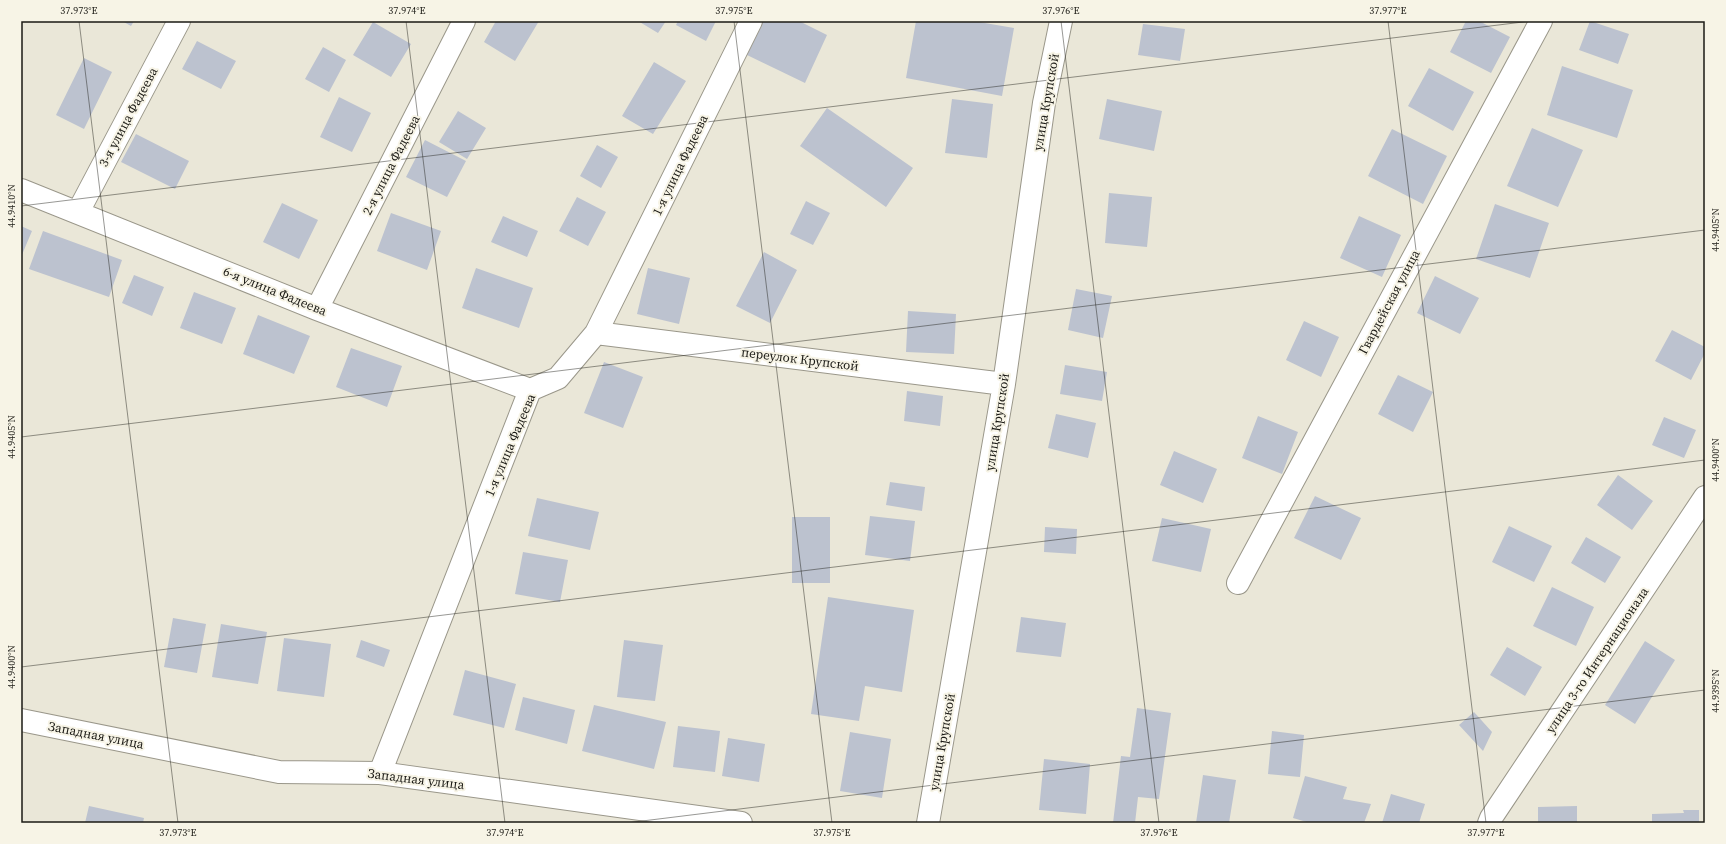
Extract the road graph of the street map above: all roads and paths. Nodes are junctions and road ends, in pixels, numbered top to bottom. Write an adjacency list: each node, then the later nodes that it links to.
1 (179, 21): 7 (street, 3-я улица Фадеева)
2 (464, 21): 8 (street, 2-я улица Фадеева)
3 (751, 21): 9 (street, 1-я улица Фадеева)
4 (1061, 21): 10 (street, улица Крупской)
5 (1541, 21): 13 (street, Гвардейская улица)
6 (21, 190): 7 (street, 6-я улица Фадеева)
7 (78, 212): 8 (street, 6-я улица Фадеева)
8 (317, 309): 11 (street, 6-я улица Фадеева)
9 (596, 334): 10 (street, переулок Крупской); 11 (street, 1-я улица Фадеева)
10 (1004, 384): 17 (street, улица Крупской)
11 (530, 390): 15 (street, 1-я улица Фадеева)
12 (1705, 497): 18 (street, улица 3-го Интернационала)
13 (1238, 584)
14 (21, 720): 15 (street, Западная улица)
15 (380, 773): 16 (street, Западная улица)
16 (741, 823)
17 (928, 823)
18 (1489, 823)

